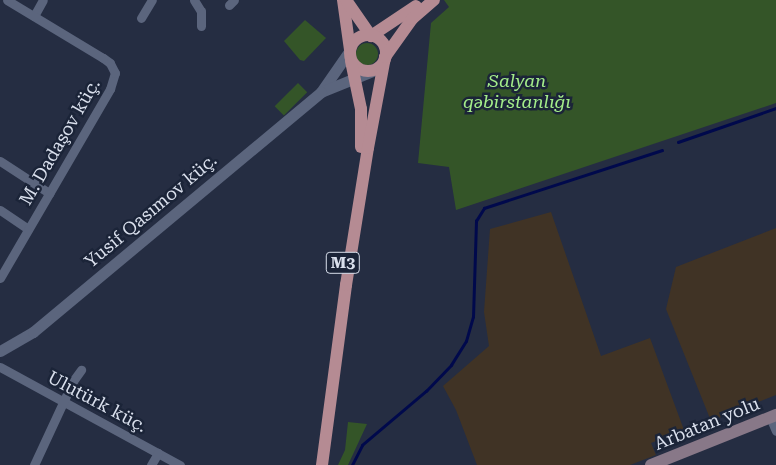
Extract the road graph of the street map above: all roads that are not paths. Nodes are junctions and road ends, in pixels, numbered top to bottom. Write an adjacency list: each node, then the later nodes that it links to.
1 (7, 0): 8 (street)
2 (43, 0): 8 (street)
3 (152, 0): 9 (street)
4 (194, 0): 10 (street)
5 (344, 0): 11 (main road); 12 (main road)
6 (423, 0): 11 (main road)
7 (434, 0): 13 (main road)
8 (34, 16): 18 (street, M. Dadaşov küç.)
9 (141, 18)
10 (201, 26)
11 (371, 36): 12 (main road); 13 (main road)
12 (351, 55): 14 (main road); 15 (main road, M3); 16 (street)
13 (385, 57): 14 (main road); 33 (main road)
14 (375, 70): 15 (street)
15 (355, 78): 16 (street); 32 (main road, M3)
16 (321, 92): 22 (street, Yusif Qasımov küç.)
17 (0, 161): 18 (street)
18 (49, 194): 20 (street, M. Dadaşov küç.)
19 (0, 210): 20 (street)
20 (28, 230): 21 (street, M. Dadaşov küç.)
21 (1, 274)
22 (0, 351)
23 (0, 367): 25 (street, Ulutürk küç.)
24 (81, 370): 25 (street)
25 (64, 402): 28 (street, Ulutürk küç.); 29 (street)
26 (773, 416): 27 (street); 34 (main road, Arbatan yolu)
27 (776, 431)
28 (158, 453): 30 (street); 31 (street, Ulutürk küç.)
29 (34, 465)
30 (151, 465)
31 (180, 465)
32 (315, 465)
33 (322, 465)
34 (651, 465)

